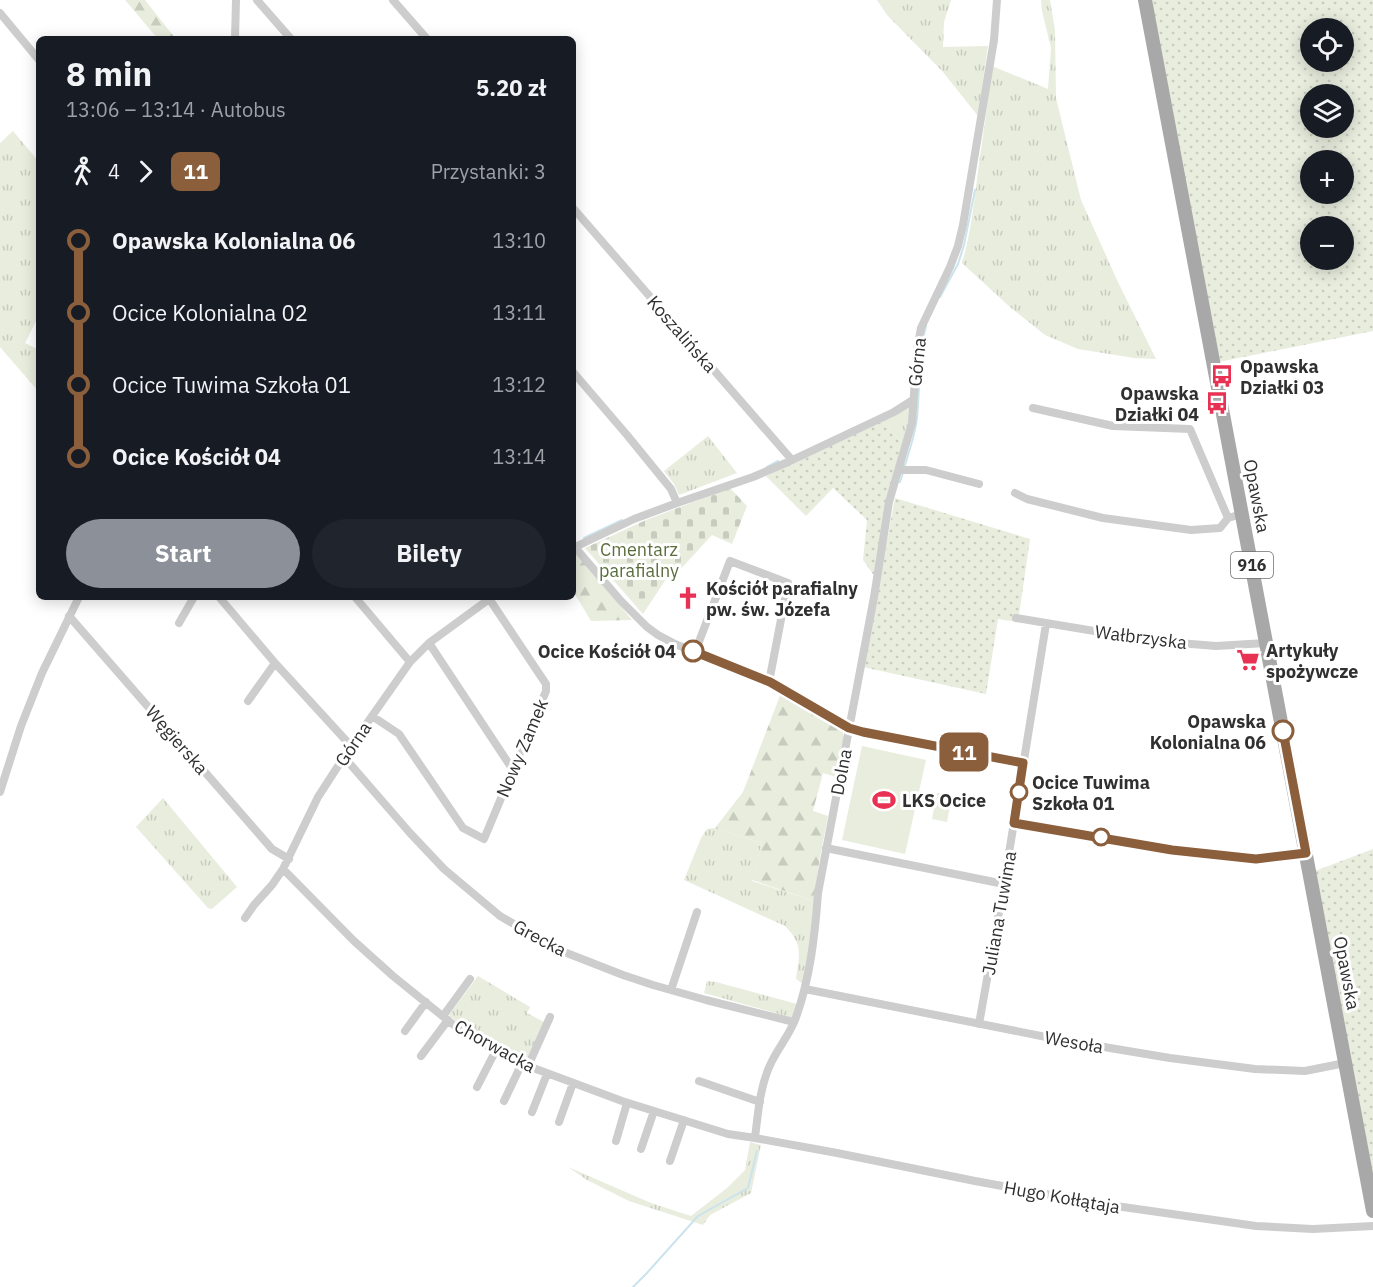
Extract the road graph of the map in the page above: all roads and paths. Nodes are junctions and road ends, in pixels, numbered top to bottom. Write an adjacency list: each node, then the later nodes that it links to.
1 (236, 0): 7 (street)
2 (257, 0): 8 (street)
3 (393, 0): 9 (street)
4 (997, 0): 13 (street, Górna)
5 (1145, 0): 20 (main road, Opawska / 916)
6 (0, 13): 10 (street)
7 (235, 36)
8 (288, 36)
9 (424, 36)
10 (36, 56)
11 (576, 211): 15 (street, Koszalińska)
12 (576, 376): 19 (street)
13 (913, 400): 15 (street, Górna); 16 (street, Dolna)
14 (1033, 408): 21 (street)
15 (792, 460): 19 (street, Górna)
16 (903, 470): 17 (street); 42 (street, Dolna)
17 (979, 484)
18 (1015, 493): 21 (street)
19 (677, 503): 22 (street, Górna)
20 (1242, 514): 21 (street); 35 (main road, Opawska / 916)
21 (1228, 518)
22 (576, 545)
23 (576, 548): 36 (street)
24 (77, 600): 30 (street)
25 (192, 600): 32 (street)
26 (222, 600): 38 (street)
27 (358, 600): 37 (street)
28 (487, 600): 34 (street, Górna)
29 (491, 600): 46 (street, Nowy Zamek)
30 (69, 616): 47 (street); 51 (street, Węgierska)
31 (1016, 618): 33 (street, Wałbrzyska)
32 (179, 623)
33 (1046, 624): 35 (street, Wałbrzyska); 45 (street, Juliana Tuwima)
34 (429, 643): 37 (street, Górna); 46 (street)
35 (1266, 643): 50 (main road, Opawska / 916)
36 (695, 652): 39 (street); 39 (street)
37 (410, 662): 41 (street, Górna)
38 (275, 663): 40 (street); 43 (street)
39 (770, 682): 42 (street)
40 (248, 701)
41 (372, 716): 43 (street, Górna); 46 (street, Nowy Zamek)
42 (849, 728): 45 (street); 49 (street, Dolna)
43 (351, 746): 44 (street, Górna)
44 (344, 757): 51 (street, Górna); 58 (street, Grecka)
45 (1023, 763): 48 (street, Juliana Tuwima)
46 (513, 770)
47 (0, 792)
48 (1014, 823): 50 (street); 53 (street, Juliana Tuwima)
49 (826, 848): 53 (street); 57 (street, Dolna)
50 (1306, 853): 67 (main road, Opawska / 916)
51 (289, 859): 52 (street, Górna)
52 (284, 869): 55 (street, Górna); 59 (street, Chorwacka)
53 (1004, 884): 63 (street, Juliana Tuwima)
54 (697, 912): 58 (street)
55 (245, 918)
56 (470, 979): 61 (street)
57 (805, 988): 62 (street, Dolna); 63 (street, Wesoła)
58 (671, 990): 62 (street, Grecka)
59 (426, 1002): 61 (street, Chorwacka); 64 (street)
60 (550, 1017): 68 (street)
61 (445, 1018): 65 (street, Chorwacka); 66 (street)
62 (794, 1022): 74 (street, Dolna)
63 (979, 1024): 67 (street, Wesoła)
64 (405, 1031)
65 (496, 1050): 68 (street, Chorwacka); 72 (street)
66 (421, 1056)
67 (1346, 1063): 84 (main road, Opawska / 916)
68 (525, 1065): 69 (street, Chorwacka); 73 (street)
69 (547, 1074): 71 (street, Chorwacka); 77 (street)
70 (699, 1081): 74 (street)
71 (573, 1083): 75 (street, Chorwacka); 79 (street)
72 (477, 1087)
73 (504, 1101)
74 (760, 1102): 80 (street, Dolna)
75 (627, 1103): 76 (street, Chorwacka); 81 (street)
76 (654, 1111): 78 (street, Chorwacka); 82 (street)
77 (532, 1112)
78 (684, 1120): 80 (street, Chorwacka); 83 (street)
79 (559, 1122)
80 (755, 1138): 85 (street, Hugo Kołłątaja)
81 (616, 1141)
82 (641, 1149)
83 (670, 1161)
84 (1373, 1210)
85 (1373, 1226)

